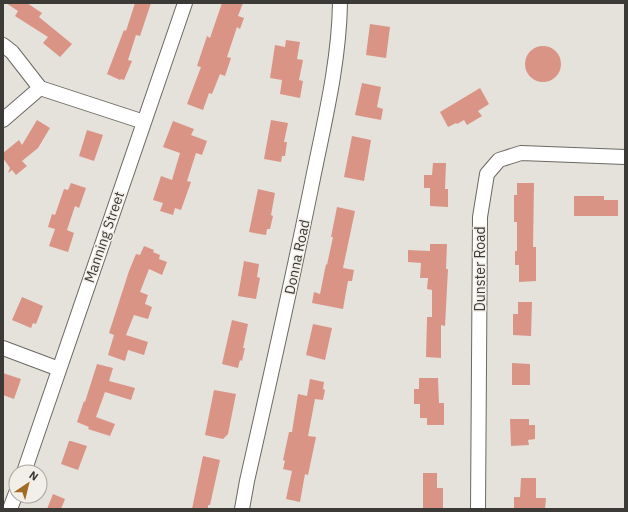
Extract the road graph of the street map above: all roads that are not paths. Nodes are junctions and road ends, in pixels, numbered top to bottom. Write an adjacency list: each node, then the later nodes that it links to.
1 (185, 3): 6 (street, Manning Street)
2 (340, 3): 11 (street, Donna Road)
3 (3, 45): 4 (street)
4 (40, 88): 5 (street); 6 (street)
5 (3, 120)
6 (144, 122): 9 (street, Manning Street)
7 (625, 157): 12 (street, Dunster Road)
8 (3, 348): 9 (street)
9 (59, 369): 10 (street, Manning Street)
10 (27, 464)
11 (242, 509)
12 (478, 509)

